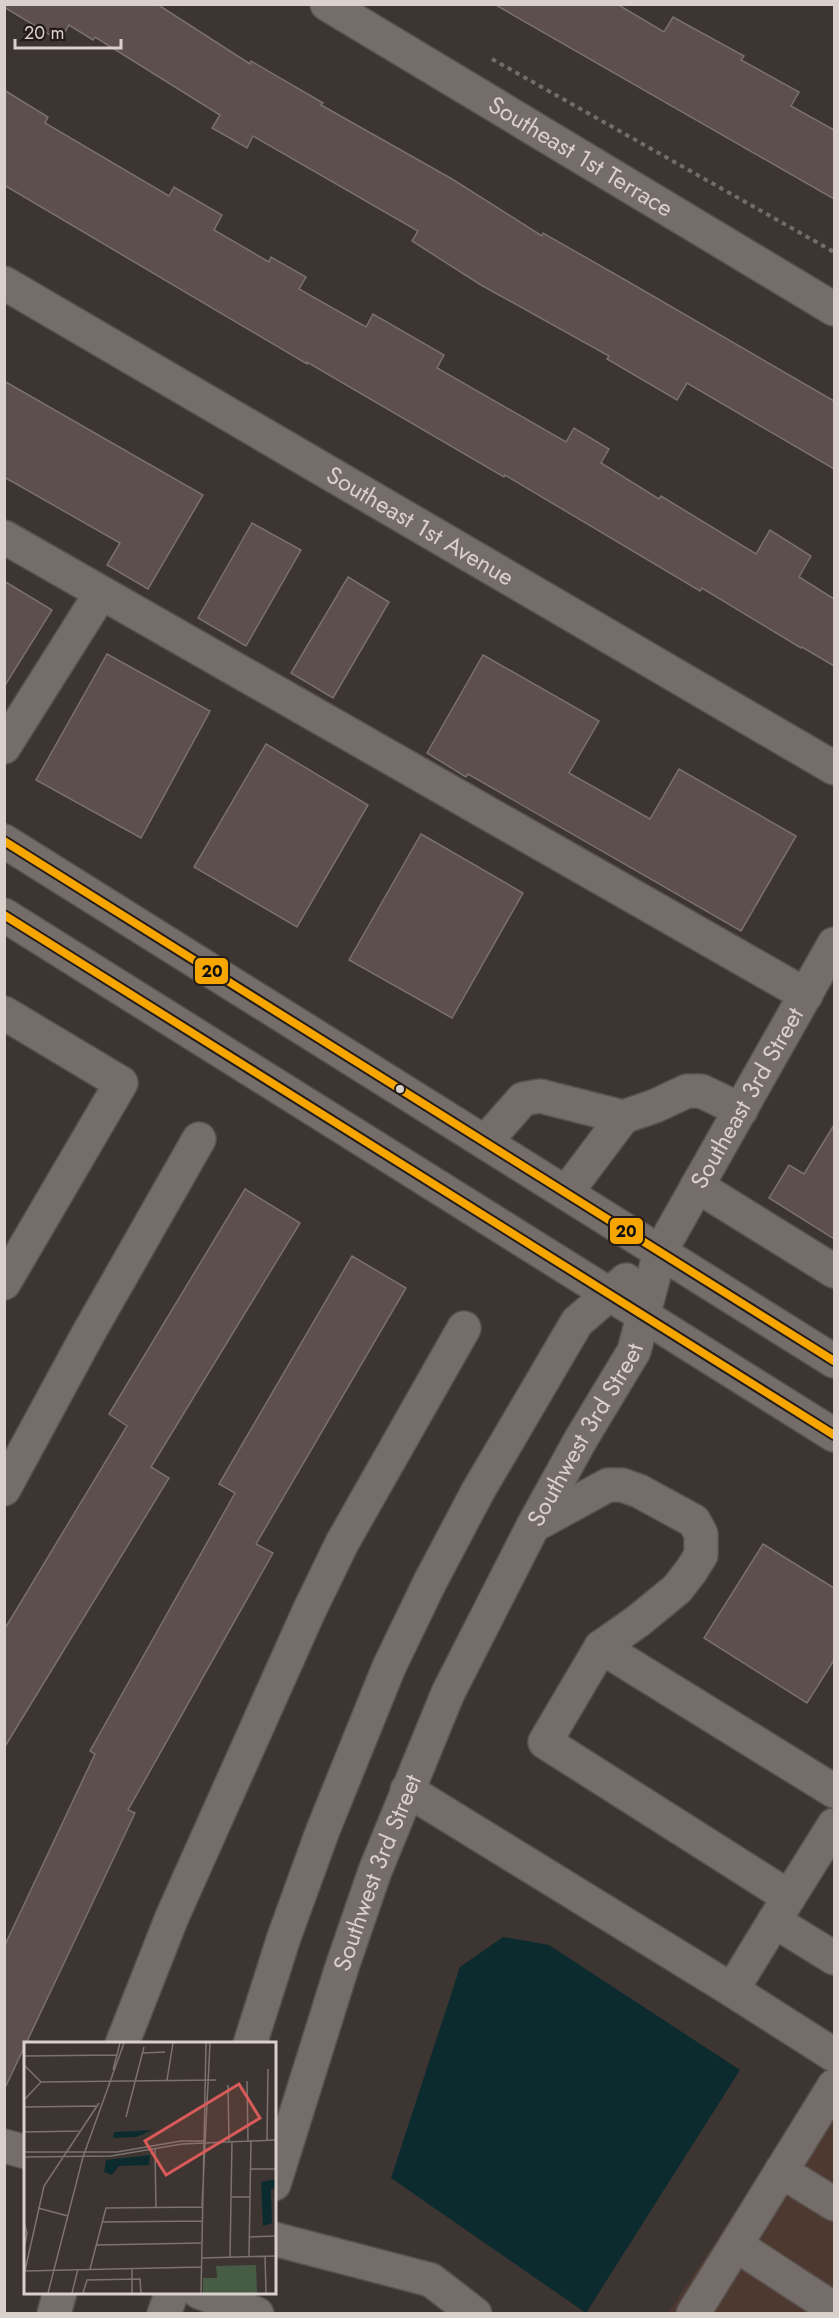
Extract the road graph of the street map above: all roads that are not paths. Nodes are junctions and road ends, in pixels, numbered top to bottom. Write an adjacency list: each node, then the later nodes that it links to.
1 (327, 4): 3 (street, Southeast 1st Terrace)
2 (4, 283): 7 (street, Southeast 1st Avenue)
3 (834, 309)
4 (4, 537): 5 (street)
5 (100, 593): 6 (street); 11 (street)
6 (4, 747)
7 (834, 768)
8 (4, 842): 16 (street)
9 (4, 915): 22 (street)
10 (834, 944): 11 (street, Southeast 3rd Street)
11 (806, 995): 13 (street, Southeast 3rd Street)
12 (4, 1012): 21 (street)
13 (741, 1110): 14 (street); 17 (street, Southeast 3rd Street)
14 (623, 1117): 16 (street); 18 (street)
15 (199, 1139): 27 (street)
16 (485, 1142): 18 (street)
17 (697, 1186): 19 (street, Southeast 3rd Street); 20 (street)
18 (566, 1193): 19 (street)
19 (660, 1252): 22 (street); 23 (street, Southwest 3rd Street); 25 (street)
20 (834, 1271)
21 (4, 1283)
22 (609, 1293): 23 (street); 37 (street)
23 (643, 1315): 26 (street); 28 (street, Southwest 3rd Street)
24 (464, 1328): 36 (street)
25 (834, 1360)
26 (834, 1435)
27 (4, 1489)
28 (533, 1526): 29 (street); 30 (street, Southwest 3rd Street)
29 (601, 1647): 31 (street); 33 (street)
30 (407, 1790): 35 (street); 43 (street, Southwest 3rd Street)
31 (834, 1791)
32 (834, 1825): 33 (street)
33 (782, 1909): 34 (street); 35 (street)
34 (834, 1958)
35 (732, 1990): 38 (street)
36 (122, 2042)
37 (250, 2042)
38 (834, 2055)
39 (834, 2086): 42 (street)
40 (4, 2146): 41 (street)
41 (24, 2151)
42 (781, 2171): 44 (street); 46 (street)
43 (276, 2178)
44 (834, 2204)
45 (276, 2240): 54 (street)
46 (736, 2245): 51 (street); 55 (street)
47 (59, 2294): 52 (street)
48 (171, 2294): 53 (street)
49 (205, 2294): 50 (street)
50 (241, 2306)
51 (834, 2309)
52 (54, 2313)
53 (164, 2313)
54 (475, 2313)
55 (693, 2313)

